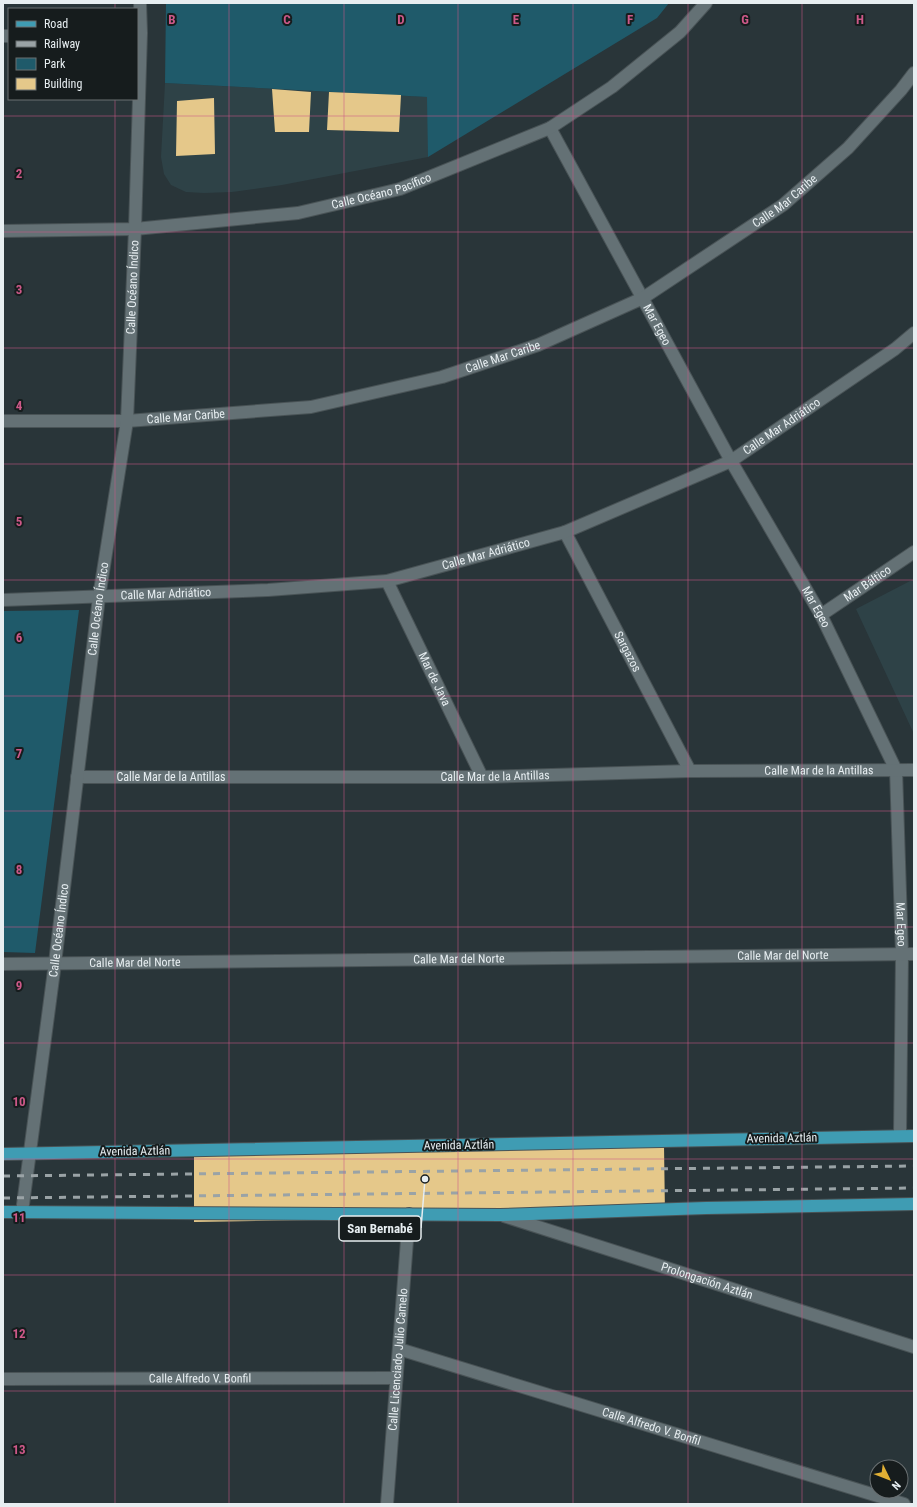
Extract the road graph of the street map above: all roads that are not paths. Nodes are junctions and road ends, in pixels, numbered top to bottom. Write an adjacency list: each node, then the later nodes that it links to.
1 (140, 3): 3 (street, Calle Océano Índico)
2 (706, 3): 7 (street, Calle Océano Pacífico)
3 (139, 33): 5 (street, Calle Océano Índico)
4 (914, 73): 10 (street, Calle Mar Caribe)
5 (138, 82)
6 (138, 100): 8 (street, Calle Océano Índico)
7 (550, 128): 8 (street, Calle Océano Pacífico); 10 (street, Mar Egeo)
8 (135, 229): 9 (street, Calle Océano Pacífico); 12 (street, Calle Océano Índico)
9 (3, 231)
10 (643, 298): 12 (street, Calle Mar Caribe); 14 (street, Mar Egeo)
11 (914, 333): 14 (street, Calle Mar Adriático)
12 (127, 421): 13 (street, Calle Mar Caribe); 18 (street, Calle Océano Índico)
13 (3, 422)
14 (731, 461): 15 (street, Calle Mar Adriático); 20 (street, Mar Egeo)
15 (565, 532): 17 (street, Calle Mar Adriático); 23 (street, Sargazos)
16 (914, 552): 20 (street, Mar Báltico)
17 (387, 582): 18 (street, Calle Mar Adriático); 24 (street, Mar de Java)
18 (99, 597): 19 (street, Calle Mar Adriático); 25 (street, Calle Océano Índico)
19 (3, 600)
20 (821, 615): 21 (street, Mar Egeo)
21 (896, 770): 22 (street, Calle Mar de la Antillas); 23 (street, Calle Mar de la Antillas); 26 (street, Mar Egeo)
22 (914, 770)
23 (690, 771): 24 (street, Calle Mar de la Antillas)
24 (482, 776): 25 (street, Calle Mar de la Antillas)
25 (77, 777): 27 (street, Calle Océano Índico)
26 (908, 954): 27 (street, Calle Mar del Norte); 29 (street, Mar Egeo)
27 (55, 963): 28 (street, Calle Mar del Norte); 31 (street, Calle Océano Índico)
28 (3, 964)
29 (900, 1136): 30 (main road, Avenida Aztlán); 31 (main road, Avenida Aztlán)
30 (914, 1136)
31 (30, 1153): 32 (main road, Avenida Aztlán); 35 (street, Calle Océano Índico)
32 (3, 1154)
33 (914, 1204): 37 (main road)
34 (3, 1212): 35 (main road)
35 (22, 1212): 36 (main road)
36 (409, 1214): 37 (main road); 39 (street, Calle Licenciado Julio Camelo)
37 (500, 1215): 38 (street, Prolongación Aztlán)
38 (914, 1347)
39 (400, 1348): 40 (street, Calle Licenciado Julio Camelo); 43 (street, Calle Alfredo V. Bonfil)
40 (396, 1378): 41 (street, Calle Alfredo V. Bonfil); 42 (street, Calle Licenciado Julio Camelo)
41 (3, 1380)
42 (388, 1504)
43 (904, 1504)

